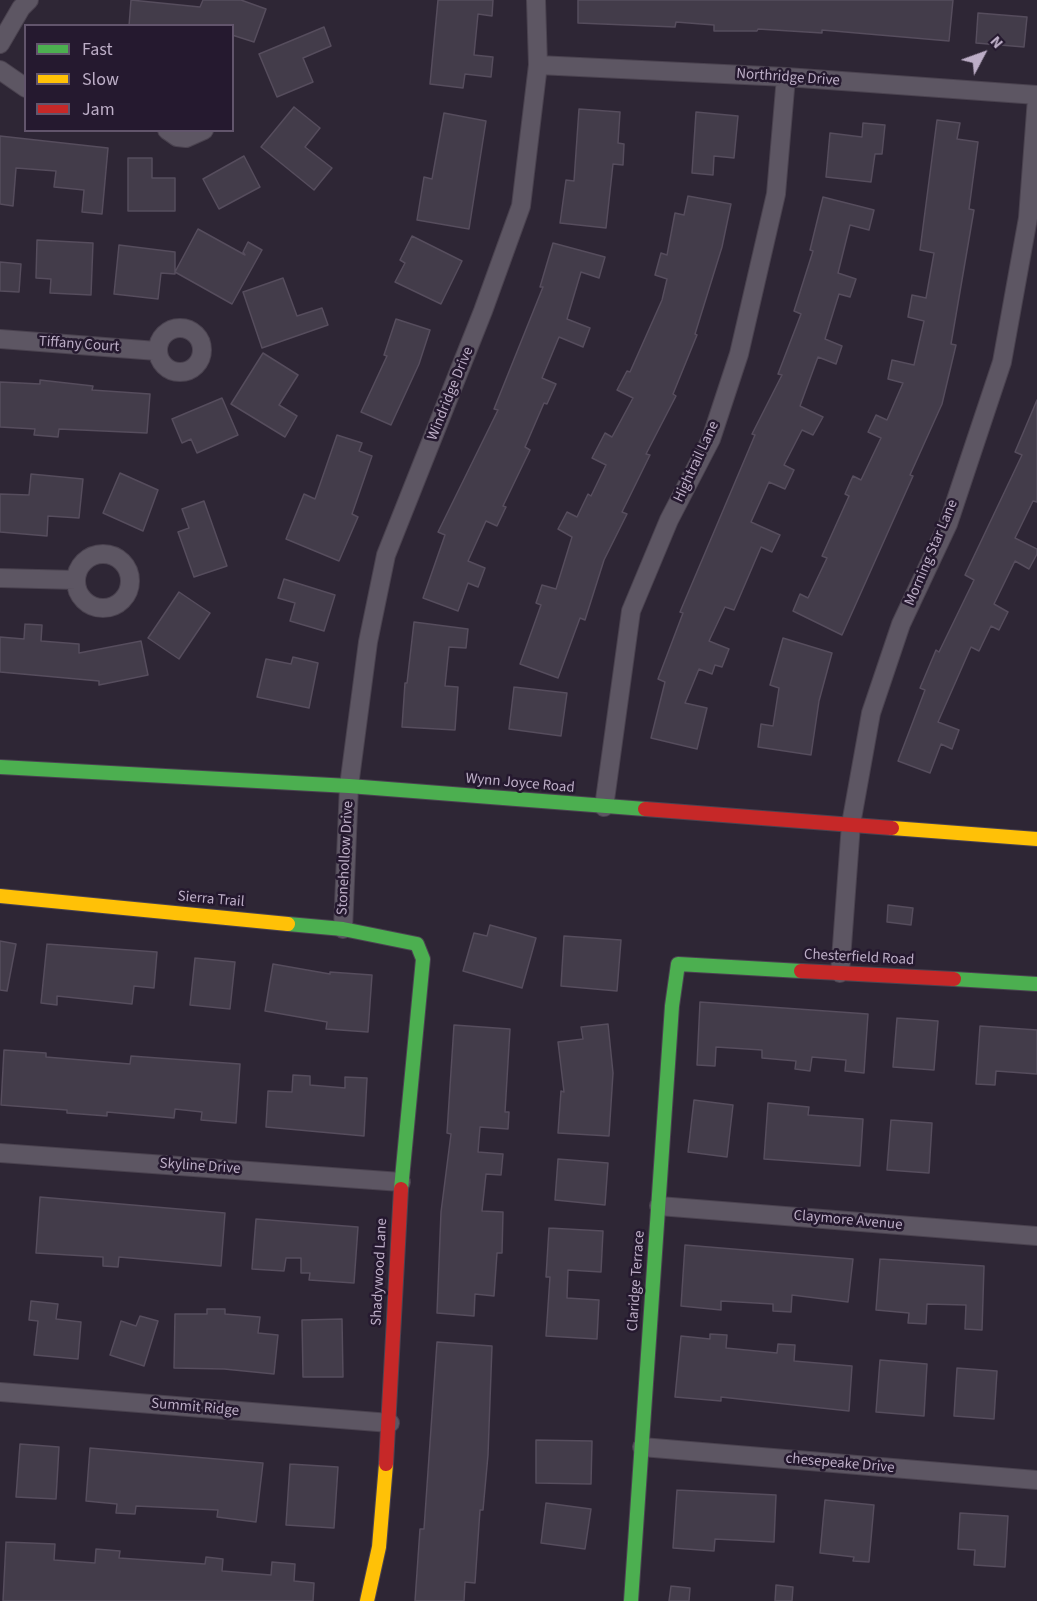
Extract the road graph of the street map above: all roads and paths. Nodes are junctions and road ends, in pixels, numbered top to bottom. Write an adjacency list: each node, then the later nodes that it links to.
1 (29, 0): 3 (street)
2 (536, 0): 4 (street, Windridge Drive)
3 (0, 44)
4 (538, 65): 6 (street, Northridge Drive); 16 (street, Windridge Drive)
5 (0, 70): 7 (street)
6 (786, 77): 8 (street, Northridge Drive); 17 (street, Hightrail Lane)
7 (24, 87)
8 (1037, 96): 18 (street, Morning Star Lane)
9 (170, 132): 10 (street)
10 (200, 132)
11 (0, 339): 12 (street, Tiffany Court)
12 (157, 351)
13 (0, 578): 14 (street)
14 (76, 580)
15 (0, 767): 16 (street, Wynn Joyce Road)
16 (349, 786): 17 (street, Wynn Joyce Road); 21 (street, Stonehollow Drive)
17 (604, 807): 18 (street, Wynn Joyce Road)
18 (851, 824): 19 (street, Wynn Joyce Road); 24 (street, Morning Star Lane)
19 (1037, 839)
20 (0, 896): 21 (street, Sierra Trail)
21 (342, 929): 22 (street, Sierra Trail)
22 (417, 944): 27 (street, Shadywood Lane)
23 (678, 964): 24 (street, Chesterfield Road); 28 (street, Claridge Terrace)
24 (840, 973): 25 (street, Chesterfield Road)
25 (1037, 984)
26 (0, 1153): 27 (street, Skyline Drive)
27 (401, 1182): 31 (street, Shadywood Lane)
28 (658, 1206): 29 (street, Claymore Avenue); 32 (street, Claridge Terrace)
29 (1037, 1236)
30 (0, 1392): 31 (street, Summit Ridge)
31 (390, 1423): 34 (street, Shadywood Lane)
32 (642, 1447): 33 (street, chesepeake Drive); 35 (street, Claridge Terrace)
33 (1037, 1480)
34 (367, 1601)
35 (631, 1601)

